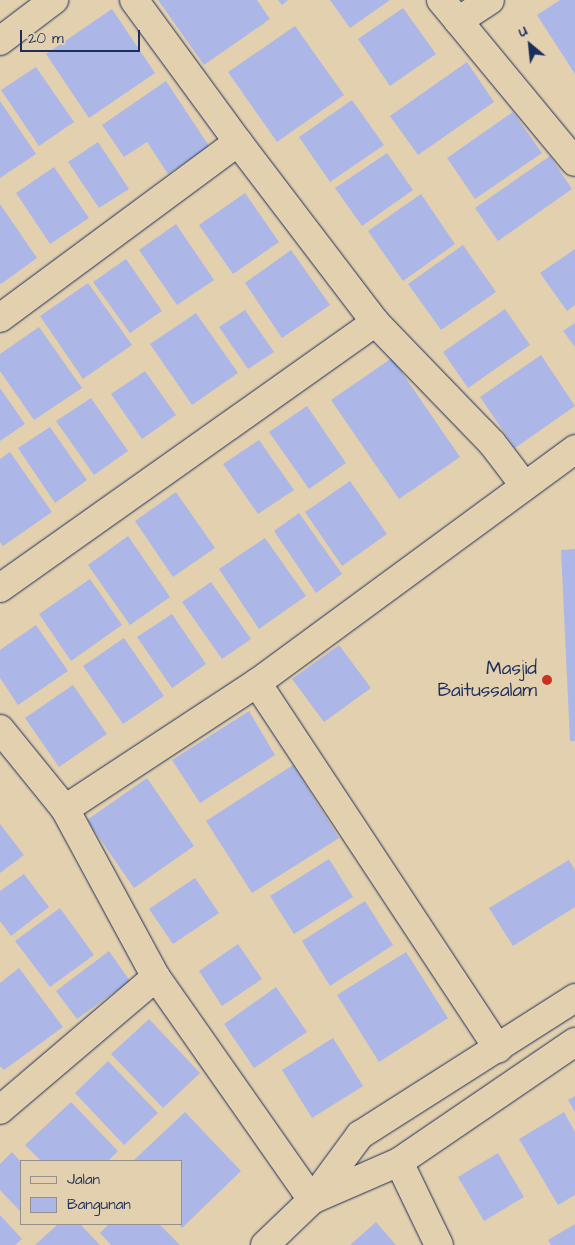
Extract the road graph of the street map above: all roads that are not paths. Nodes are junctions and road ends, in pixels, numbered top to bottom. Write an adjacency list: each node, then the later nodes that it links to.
1 (54, 0): 6 (street)
2 (134, 0): 7 (street)
3 (441, 0): 5 (street)
4 (490, 0): 5 (street)
5 (458, 21): 8 (street)
6 (0, 41)
7 (238, 142): 9 (street); 10 (street)
8 (575, 162)
9 (0, 318)
10 (375, 322): 12 (street); 13 (street)
11 (575, 449): 12 (street)
12 (524, 485): 14 (street)
13 (0, 588)
14 (257, 683): 16 (street); 20 (street)
15 (0, 729): 16 (street)
16 (65, 809): 17 (street)
17 (156, 977): 21 (street); 23 (street)
18 (575, 998): 20 (street)
19 (575, 1042): 22 (street)
20 (498, 1049): 23 (street)
21 (0, 1110)
22 (399, 1162): 23 (street); 25 (street)
23 (312, 1200): 24 (street)
24 (265, 1245)
25 (439, 1245)

